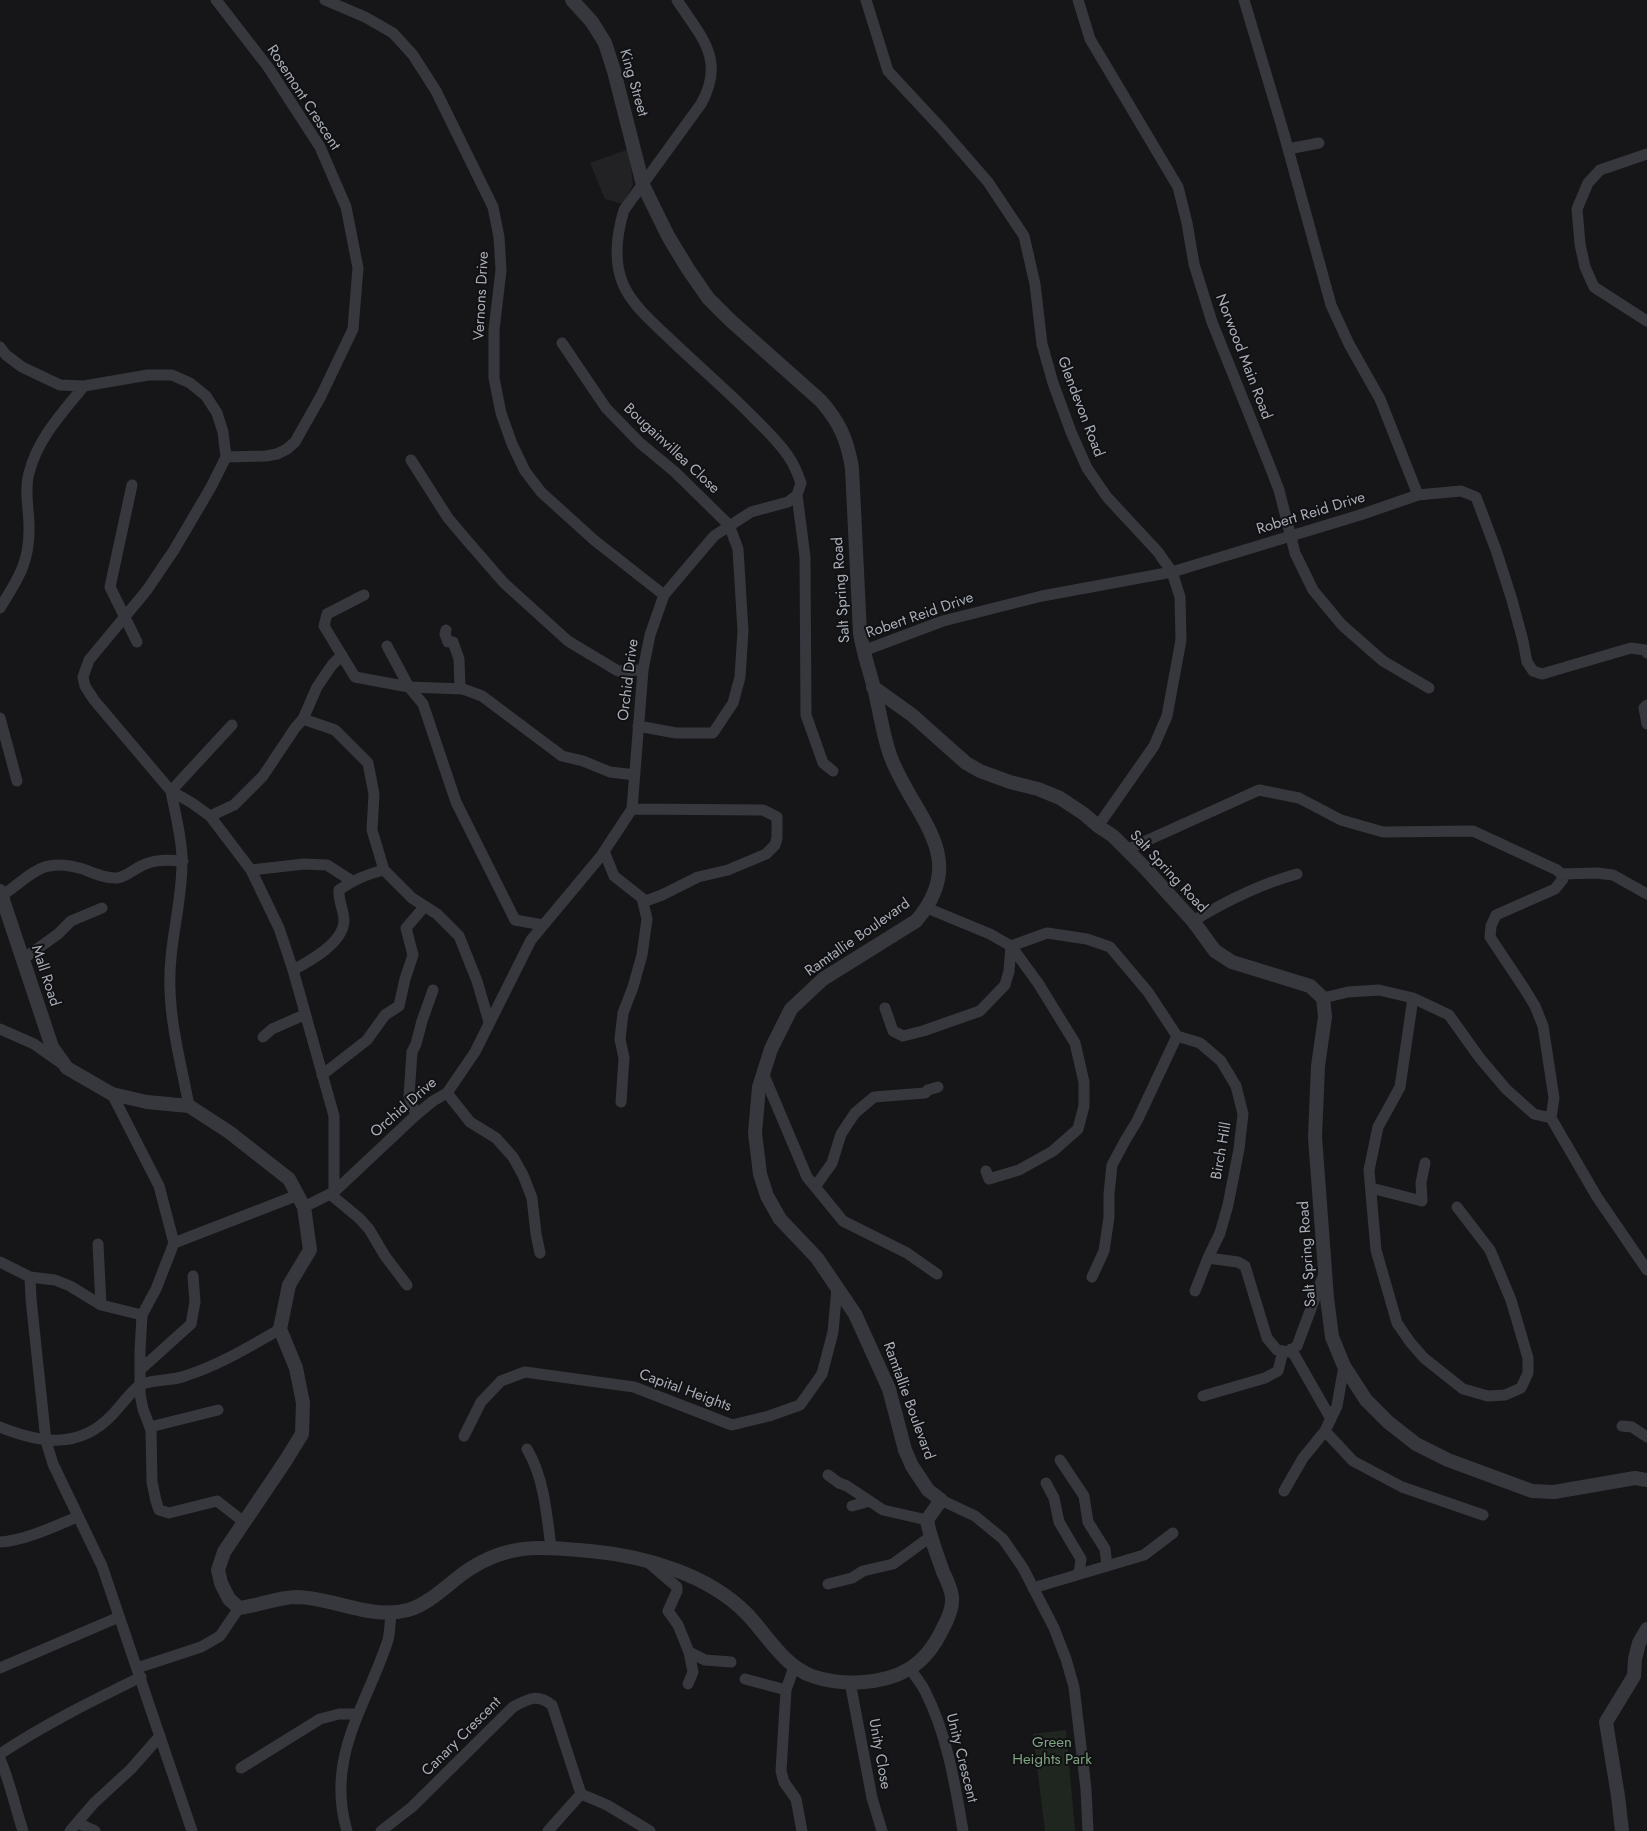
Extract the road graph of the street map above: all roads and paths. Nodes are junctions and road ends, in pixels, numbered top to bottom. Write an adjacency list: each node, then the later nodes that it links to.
1 (216, 0): 16 (street, Rosemont Crescent)
2 (325, 0): 25 (street, Vernons Drive)
3 (572, 0): 11 (street, King Street)
4 (677, 0): 11 (street)
5 (866, 0): 23 (street, Glendevon Road)
6 (1078, 0): 22 (street, Norwood Main Road)
7 (1244, 0): 9 (street)
8 (1319, 143): 9 (street)
9 (1288, 149): 20 (street)
10 (1647, 154): 12 (street)
11 (644, 185): 19 (street); 31 (street, Salt Spring Road)
12 (1647, 321)
13 (562, 343): 21 (street, Bougainvillea Close)
14 (0, 347): 15 (street)
15 (84, 386): 16 (street); 26 (street)
16 (226, 457): 27 (street)
17 (411, 460): 34 (street)
18 (132, 485): 27 (street)
19 (797, 495): 21 (street, Orchid Drive); 45 (street)
20 (1418, 496): 22 (street, Robert Reid Drive); 32 (street, Robert Reid Drive)
21 (729, 524): 25 (street, Orchid Drive); 44 (street)
22 (1292, 536): 23 (street, Robert Reid Drive); 38 (street, Norwood Main Road)
23 (1172, 572): 31 (street, Robert Reid Drive); 51 (street, Glendevon Road)
24 (364, 595): 33 (street)
25 (664, 595): 34 (street, Orchid Drive)
26 (0, 608)
27 (125, 619): 29 (street); 48 (street)
28 (446, 630): 37 (street)
29 (137, 642)
30 (387, 646): 35 (street)
31 (863, 652): 36 (street, Salt Spring Road)
32 (1647, 653)
33 (342, 656): 35 (street); 41 (street)
34 (643, 670): 44 (street, Orchid Drive)
35 (409, 686): 37 (street); 67 (street)
36 (873, 687): 51 (street, Salt Spring Road); 65 (street, Ramtallie Boulevard)
37 (460, 688): 46 (street)
38 (1429, 688)
39 (1647, 705): 42 (street)
40 (0, 718): 47 (street)
41 (303, 719): 50 (street); 56 (street)
42 (1647, 724)
43 (232, 725): 48 (street)
44 (638, 726): 46 (street, Orchid Drive)
45 (833, 771)
46 (635, 775): 49 (street, Orchid Drive)
47 (17, 782)
48 (171, 791): 50 (street); 54 (street)
49 (632, 809): 53 (street, Orchid Drive); 62 (street)
50 (210, 816): 55 (street)
51 (1098, 826): 52 (street, Salt Spring Road)
52 (1126, 850): 58 (street); 66 (street, Salt Spring Road)
53 (604, 851): 62 (street); 67 (street, Orchid Drive)
54 (183, 861): 60 (street); 87 (street)
55 (251, 870): 59 (street); 70 (street)
56 (384, 870): 59 (street); 63 (street)
57 (1297, 874): 66 (street)
58 (1561, 874): 61 (street); 89 (street)
59 (352, 881): 70 (street)
60 (1, 894): 69 (street, Mall Road)
61 (1647, 894)
62 (643, 902): 86 (street)
63 (425, 906): 76 (street); 82 (street)
64 (102, 908): 69 (street)
65 (927, 908): 68 (street); 81 (street, Ramtallie Boulevard)
66 (1193, 921): 72 (street, Salt Spring Road)
67 (543, 925): 76 (street, Orchid Drive)
68 (1011, 946): 74 (street); 78 (street); 91 (street)
69 (23, 959): 80 (street, Mall Road)
70 (293, 970): 75 (street)
71 (433, 990): 88 (street)
72 (1323, 998): 73 (street); 104 (street, Salt Spring Road)
73 (1413, 998): 89 (street); 93 (street)
74 (885, 1008)
75 (304, 1015): 79 (street); 82 (street)
76 (489, 1022): 84 (street, Orchid Drive)
77 (0, 1029): 80 (street)
78 (1177, 1036): 100 (street, Birch Hill); 107 (street)
79 (263, 1037)
80 (67, 1068): 85 (street)
81 (763, 1073): 92 (street); 109 (street, Ramtallie Boulevard)
82 (322, 1075): 94 (street)
83 (938, 1087): 92 (street)
84 (447, 1093): 88 (street, Orchid Drive); 99 (street)
85 (112, 1094): 87 (street); 97 (street)
86 (621, 1102)
87 (189, 1106): 95 (street)
88 (416, 1115): 94 (street, Orchid Drive)
89 (1551, 1118): 102 (street)
90 (1425, 1163): 93 (street)
91 (986, 1171)
92 (815, 1187): 103 (street)
93 (1371, 1188): 96 (street)
94 (332, 1193): 95 (street, Orchid Drive); 108 (street)
95 (302, 1201): 97 (street, Orchid Drive); 113 (street)
96 (1457, 1207)
97 (174, 1243): 112 (street)
98 (98, 1244): 111 (street)
99 (540, 1253)
100 (1208, 1258): 110 (street, Birch Hill); 114 (street)
101 (0, 1262): 106 (street)
102 (1647, 1270)
103 (937, 1274)
104 (1324, 1274): 114 (street); 115 (street, Salt Spring Road)
105 (193, 1276): 116 (street)
106 (30, 1277): 111 (street); 127 (street)
107 (1092, 1277)
108 (407, 1285)
109 (836, 1288): 125 (street, Capital Heights); 134 (street, Ramtallie Boulevard)
110 (1195, 1291)
111 (101, 1305): 112 (street)
112 (142, 1315): 116 (street)
113 (280, 1329): 117 (street); 140 (street)
114 (1287, 1350): 118 (street); 120 (street)
115 (1344, 1366): 120 (street); 131 (street, Salt Spring Road)
116 (140, 1370): 117 (street)
117 (140, 1385): 123 (street); 127 (street)
118 (1203, 1396)
119 (218, 1410): 123 (street)
120 (1331, 1419): 124 (street)
121 (0, 1426): 127 (street)
122 (1622, 1426): 126 (street)
123 (150, 1427): 140 (street)
124 (1325, 1431): 133 (street); 137 (street)
125 (464, 1436)
126 (1647, 1437)
127 (46, 1441): 138 (street)
128 (527, 1449): 144 (street)
129 (1060, 1460): 146 (street)
130 (828, 1475): 135 (street)
131 (1647, 1480)
132 (1046, 1483): 147 (street)
133 (1284, 1491)
134 (940, 1500): 139 (street); 149 (street, Ramtallie Boulevard)
135 (870, 1501): 136 (street); 139 (street)
136 (852, 1506)
137 (1483, 1515)
138 (77, 1517): 143 (street); 152 (street)
139 (927, 1520): 142 (street)
140 (244, 1522): 150 (street)
141 (1172, 1533): 146 (street)
142 (930, 1537): 148 (street); 158 (street)
143 (0, 1542)
144 (551, 1548): 145 (street); 151 (street)
145 (646, 1562): 154 (street); 156 (street)
146 (1108, 1566): 147 (street)
147 (1079, 1574): 149 (street)
148 (828, 1584)
149 (1034, 1588): 181 (street, Ramtallie Boulevard)
150 (239, 1608): 151 (street); 159 (street)
151 (391, 1613): 164 (street)
152 (119, 1617): 157 (street); 159 (street)
153 (1647, 1629): 182 (street)
154 (690, 1652): 155 (street); 162 (street)
155 (731, 1662)
156 (794, 1667): 161 (street); 163 (street)
157 (0, 1668)
158 (910, 1669): 161 (street); 180 (street, Unity Crescent)
159 (139, 1673): 165 (street); 166 (street)
160 (745, 1679): 163 (street)
161 (850, 1682): 179 (street, Unity Close)
162 (688, 1684)
163 (786, 1690): 178 (street)
164 (357, 1714): 168 (street); 174 (street)
165 (160, 1736): 170 (street); 173 (street)
166 (0, 1754)
167 (0, 1759): 171 (street)
168 (242, 1768)
169 (581, 1794): 175 (street, Canary Crescent); 176 (street); 177 (street)
170 (74, 1827): 172 (street)
171 (23, 1831)
172 (95, 1831)
173 (192, 1831)
174 (347, 1831)
175 (381, 1831)
176 (548, 1831)
177 (650, 1831)
178 (802, 1831)
179 (882, 1831)
180 (963, 1831)
181 (1088, 1831)
182 (1622, 1831)

